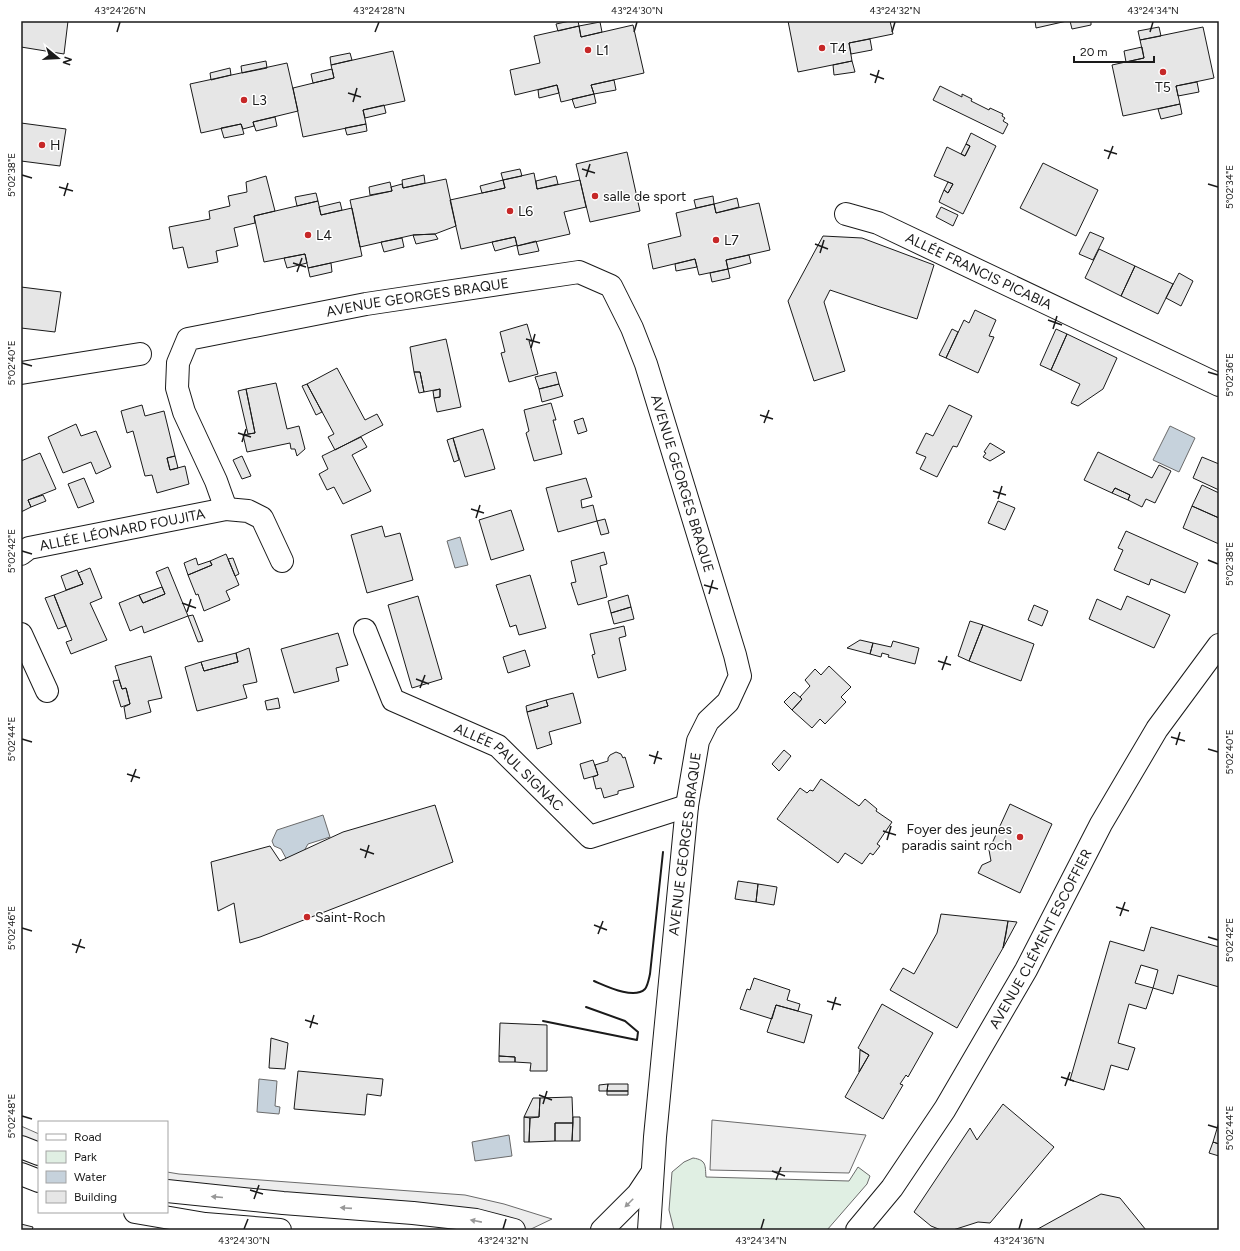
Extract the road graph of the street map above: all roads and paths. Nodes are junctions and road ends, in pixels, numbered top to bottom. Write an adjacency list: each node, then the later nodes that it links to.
1 (846, 214): 5 (street, ALLÉE FRANCIS PICABIA)
2 (188, 339): 6 (street, ALLÉE LÉONARD FOUJITA); 13 (street, AVENUE GEORGES BRAQUE)
3 (140, 354): 4 (street)
4 (21, 373)
5 (1219, 385)
6 (226, 509): 7 (street, ALLÉE LÉONARD FOUJITA); 8 (street, ALLÉE LÉONARD FOUJITA)
7 (21, 554)
8 (282, 561)
9 (365, 630): 13 (street, ALLÉE PAUL SIGNAC)
10 (21, 634): 12 (street)
11 (1219, 645): 19 (street, AVENUE CLÉMENT ESCOFFIER)
12 (47, 691)
13 (687, 806): 16 (street, AVENUE GEORGES BRAQUE)
14 (21, 1147): 15 (street)
15 (38, 1154)
16 (653, 1172): 24 (street, one-way to 24); 25 (street, AVENUE GEORGES BRAQUE)
17 (21, 1174): 18 (street)
18 (38, 1181)
19 (892, 1188): 26 (street); 27 (street, AVENUE CLÉMENT ESCOFFIER)
20 (168, 1192): 23 (street, one-way to 20)
21 (141, 1213): 22 (street)
22 (280, 1230)
23 (514, 1230)
24 (602, 1230)
25 (649, 1230)
26 (851, 1230)
27 (857, 1230)

